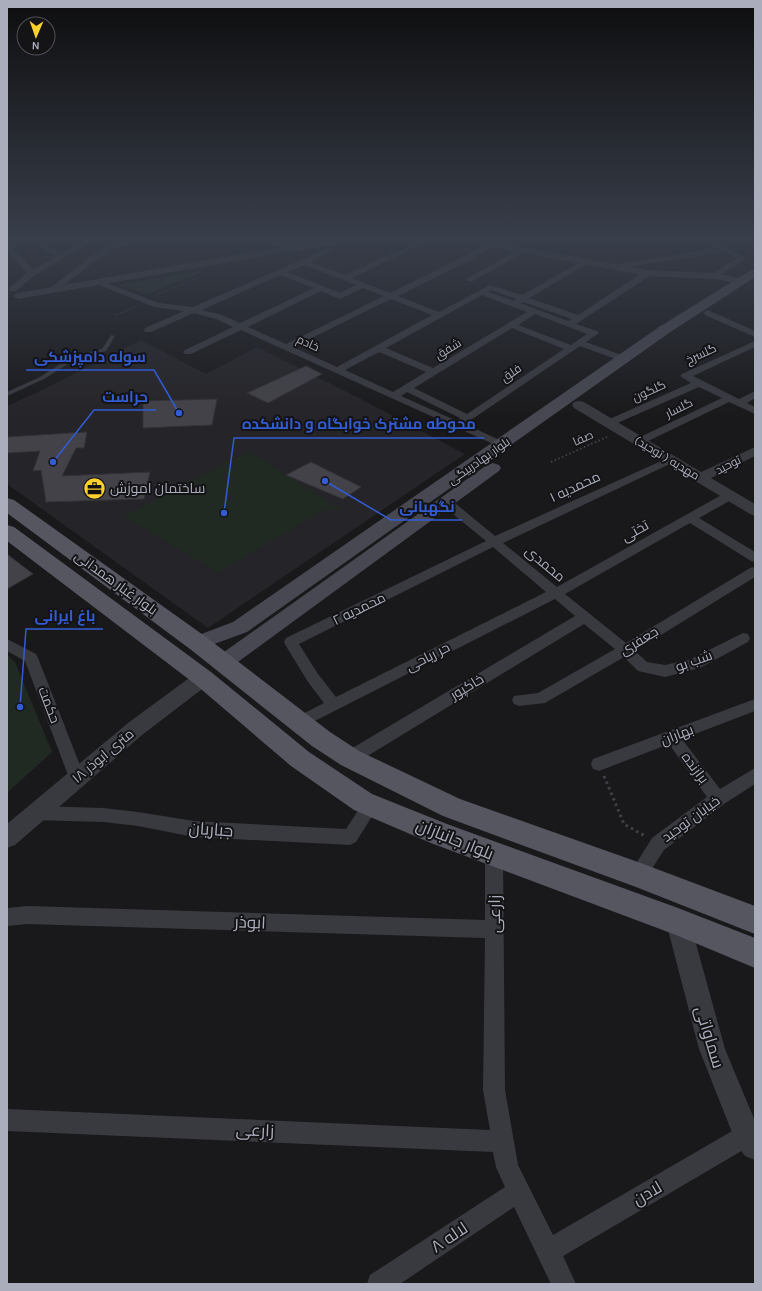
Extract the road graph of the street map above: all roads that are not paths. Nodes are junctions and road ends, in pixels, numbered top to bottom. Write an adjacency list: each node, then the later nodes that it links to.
1 (138, 298): 13 (street, خادم)
2 (221, 298): 13 (street)
3 (300, 298): 20 (street)
4 (385, 298): 25 (street)
5 (396, 298): 16 (street)
6 (470, 298): 16 (street)
7 (500, 298): 12 (street)
8 (523, 298): 12 (street); 17 (street)
9 (609, 298): 17 (street)
10 (721, 298): 28 (main road, بلوار بهادربیگی)
11 (727, 298): 15 (main road, بلوار بهادربیگی)
12 (514, 303): 14 (street)
13 (193, 310): 20 (street, خادم); 21 (street)
14 (534, 311): 18 (street); 19 (street, شفق)
15 (708, 313): 23 (street); 37 (main road, بلوار بهادربیگی)
16 (439, 315): 26 (street)
17 (578, 318): 18 (street)
18 (570, 324): 24 (street, فلق)
19 (511, 325): 24 (street); 30 (street, شفق)
20 (240, 327): 25 (street, خادم); 27 (street)
21 (148, 330)
22 (113, 336): 33 (lane)
23 (755, 342): 31 (street, گلسرخ)
24 (575, 345): 28 (street); 39 (street, فلق)
25 (286, 347): 29 (street, خادم)
26 (378, 348): 29 (street); 30 (street)
27 (188, 352)
28 (624, 359): 37 (main road, بلوار بهادربیگی)
29 (337, 371): 35 (street, خادم)
30 (433, 372): 32 (street, شفق)
31 (699, 383): 36 (street, گلسرخ); 40 (street, گلگون)
32 (407, 388): 35 (street, شفق); 39 (street)
33 (7, 394)
34 (755, 394): 36 (street, گلسار)
35 (394, 396): 41 (street, خادم)
36 (735, 401): 38 (street, گلسرخ); 42 (street, گلسار)
37 (573, 402): 40 (street, مهدیه ( توحید)); 43 (main road, بلوار بهادربیگی); 48 (main road, بلوار بهادربیگی)
38 (755, 410)
39 (467, 418): 41 (street, فلق)
40 (609, 423): 42 (street, مهدیه ( توحید))
41 (457, 425): 43 (street, خادم)
42 (640, 442): 45 (street, مهدیه ( توحید))
43 (502, 445): 59 (main road, بلوار بهادربیگی)
44 (755, 451): 46 (street, توحید)
45 (670, 460): 46 (street, مهدیه ( توحید)); 53 (street, محمدیه ۱)
46 (701, 478): 47 (street, مهدیه ( توحید))
47 (729, 496): 50 (street, مهدیه ( توحید)); 51 (street, تختی)
48 (446, 502): 53 (street, محمدی); 62 (main road, بلوار بهادربیگی)
49 (7, 504): 59 (main road, بلوار غبار همدانی)
50 (755, 511)
51 (690, 518): 54 (street); 56 (street, تختی)
52 (7, 531): 63 (main road, بلوار غبار همدانی)
53 (494, 542): 56 (street, محمدی); 65 (street, محمدیه ۲)
54 (755, 558)
55 (755, 571): 61 (street, جعفری)
56 (556, 593): 57 (street, محمدی); 65 (street, حر ریاحی)
57 (585, 617): 61 (street, محمدی); 69 (street, خاکپور)
58 (743, 638): 61 (street, شب بو)
59 (198, 643): 62 (main road, بلوار غبار همدانی)
60 (7, 644): 72 (street, حکمت)
61 (625, 650): 64 (street, جعفری)
62 (224, 662): 67 (main road, بلوار جانبازان)
63 (196, 673): 72 (street, ۱۸ متری ابوذر); 74 (main road, بلوار جانبازان)
64 (519, 700)
65 (334, 705): 67 (street, حر ریاحی)
66 (755, 706): 68 (street, بهاران)
67 (300, 722): 69 (main road, بلوار جانبازان)
68 (672, 737): 70 (street, بهاران); 73 (street, برازنده)
69 (350, 758): 78 (main road, بلوار جانبازان)
70 (599, 764)
71 (755, 775): 73 (street, خیابان توحید)
72 (77, 778): 75 (street, ۱۸ متری ابوذر)
73 (718, 799): 78 (street, خیابان توحید)
74 (371, 805): 75 (street, جباریان); 77 (main road, بلوار جانبازان)
75 (35, 813): 76 (street, ۱۸ متری ابوذر)
76 (7, 838)
77 (494, 855): 81 (main road, بلوار جانبازان); 82 (street, زارعی)
78 (638, 875): 80 (main road, بلوار جانبازان)
79 (7, 917): 82 (street, ابوذر)
80 (755, 920)
81 (678, 922): 83 (main road, بلوار جانبازان); 85 (street, سماواتی)
82 (494, 930): 86 (street, زارعی)
83 (755, 953)
84 (7, 1120): 86 (street, زارعی)
85 (751, 1140): 88 (street, لادن)
86 (503, 1141): 87 (street, زارعی)
87 (518, 1191): 88 (street, زارعی); 89 (street, لاله ۸)
88 (548, 1251): 90 (street, زارعی)
89 (379, 1284)
90 (564, 1284)

